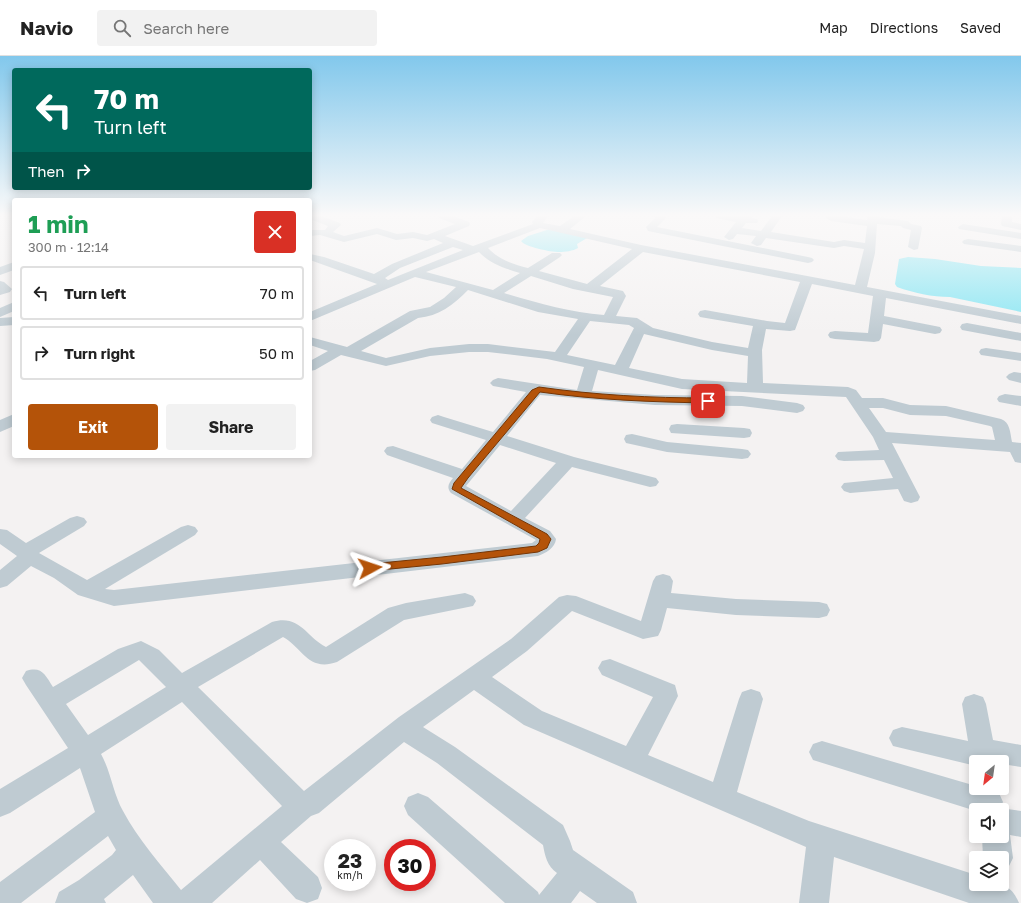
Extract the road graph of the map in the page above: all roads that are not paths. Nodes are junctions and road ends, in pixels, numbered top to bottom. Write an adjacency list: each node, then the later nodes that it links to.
1 (556, 255): 16 (street)
2 (422, 256): 18 (street)
3 (460, 256): 17 (street)
4 (488, 256): 16 (street)
5 (631, 256): 23 (street)
6 (683, 256): 12 (street)
7 (712, 256): 12 (street)
8 (783, 256): 13 (street)
9 (811, 256): 13 (street)
10 (867, 256): 24 (street)
11 (312, 257): 18 (street)
12 (708, 260): 19 (street)
13 (808, 260): 19 (street)
14 (12, 267): 15 (street)
15 (0, 271)
16 (531, 272): 23 (street); 26 (street)
17 (414, 273): 20 (street); 22 (street)
18 (375, 279): 20 (street)
19 (803, 279): 24 (street); 40 (street)
20 (389, 284): 33 (street)
21 (0, 285): 25 (street)
22 (465, 286): 26 (street); 47 (street)
23 (590, 288): 35 (street)
24 (860, 290): 27 (street)
25 (0, 291)
26 (495, 294): 34 (street)
27 (880, 294): 36 (street); 37 (street)
28 (0, 299): 29 (street)
29 (12, 304)
30 (12, 306): 31 (street)
31 (0, 313)
32 (705, 314): 40 (street)
33 (312, 316)
34 (586, 317): 35 (street); 50 (street)
35 (608, 319): 41 (street)
36 (877, 319): 43 (street); 44 (street)
37 (1021, 320)
38 (12, 321): 39 (street)
39 (0, 322)
40 (762, 324): 49 (street)
41 (640, 327): 49 (street); 54 (street)
42 (967, 327): 45 (street)
43 (935, 330)
44 (835, 335)
45 (1021, 337)
46 (312, 342): 47 (street)
47 (344, 351): 50 (street); 52 (street)
48 (986, 352): 51 (street)
49 (755, 353): 56 (street)
50 (558, 357): 53 (street)
51 (1021, 357)
52 (312, 365)
53 (592, 365): 54 (street); 58 (street)
54 (620, 371): 56 (street)
55 (498, 383): 57 (street)
56 (755, 387): 62 (street)
57 (539, 390): 58 (street); 70 (street)
58 (583, 395): 60 (street)
59 (1005, 400): 61 (street)
60 (682, 401): 63 (street); 67 (street)
61 (1021, 401)
62 (858, 403): 69 (street); 72 (street)
63 (796, 408)
64 (12, 420): 66 (street)
65 (438, 420): 70 (street)
66 (0, 427)
67 (677, 429): 68 (street); 73 (street)
68 (744, 433)
69 (881, 438): 72 (street); 76 (street)
70 (496, 439): 79 (street); 80 (street)
71 (632, 439): 73 (street)
72 (1004, 446): 78 (street)
73 (674, 448): 75 (street)
74 (393, 451): 80 (street)
75 (742, 454)
76 (889, 455): 77 (street); 82 (street)
77 (844, 456)
78 (1021, 458)
79 (568, 461): 81 (street); 83 (street)
80 (465, 476): 83 (street)
81 (650, 482)
82 (850, 487)
83 (512, 520): 89 (street)
84 (77, 522): 87 (street)
85 (188, 531): 89 (street)
86 (0, 535): 87 (street)
87 (26, 554): 88 (street); 89 (street)
88 (0, 581)
89 (86, 590)
90 (465, 601): 95 (street)
91 (819, 610): 93 (street)
92 (610, 668): 107 (street)
93 (474, 677): 99 (street); 107 (street)
94 (34, 678): 97 (street)
95 (181, 688): 97 (street); 101 (street); 111 (street)
96 (751, 699): 108 (street)
97 (50, 700): 101 (street)
98 (974, 704): 104 (street)
99 (403, 728): 111 (street); 119 (street)
100 (902, 738): 103 (street)
101 (84, 750): 110 (street); 114 (street)
102 (822, 752): 109 (street)
103 (979, 755)
104 (984, 755)
105 (1009, 756): 106 (street)
106 (1021, 756)
107 (632, 760): 108 (street)
108 (722, 798): 116 (street)
109 (987, 803)
110 (0, 804)
111 (302, 806): 117 (street)
112 (418, 806): 126 (street)
113 (1009, 816): 115 (street)
114 (111, 817): 118 (street); 123 (street)
115 (1021, 824)
116 (821, 839): 121 (street); 129 (street)
117 (261, 841): 120 (street); 125 (street)
118 (133, 851): 122 (street); 124 (street)
119 (578, 871): 127 (street); 128 (street)
120 (307, 888)
121 (1003, 896)
122 (83, 899)
123 (0, 900)
124 (172, 903)
125 (189, 903)
126 (527, 903)
127 (551, 903)
128 (622, 903)
129 (814, 903)

